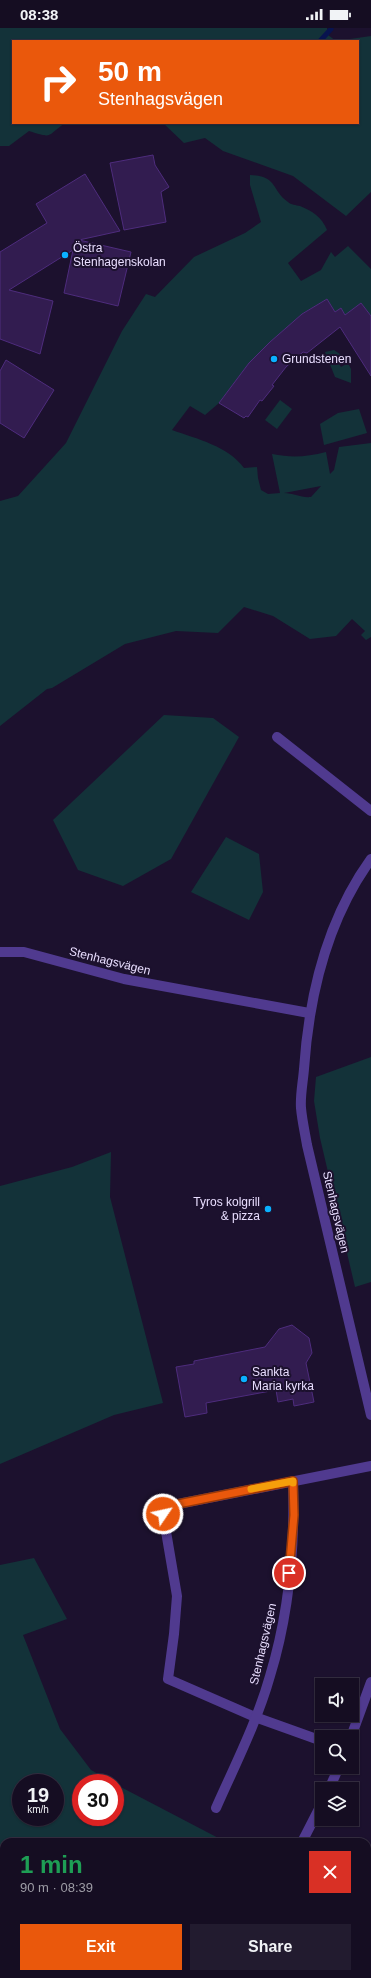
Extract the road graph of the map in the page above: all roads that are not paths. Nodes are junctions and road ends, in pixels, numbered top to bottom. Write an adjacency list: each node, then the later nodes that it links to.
1 (277, 737): 2 (street)
2 (371, 811)
3 (371, 859): 5 (street, Stenhagsvägen)
4 (0, 952): 5 (street, Stenhagsvägen)
5 (309, 1013): 6 (street, Stenhagsvägen)
6 (371, 1414)
7 (371, 1466): 8 (street)
8 (293, 1481): 10 (street, Stenhagsvägen); 10 (street)
9 (371, 1682): 11 (street)
10 (256, 1717): 12 (street); 13 (street, Stenhagsvägen)
11 (354, 1730)
12 (315, 1738)
13 (216, 1808)
14 (315, 1817): 15 (street)
15 (304, 1838)

